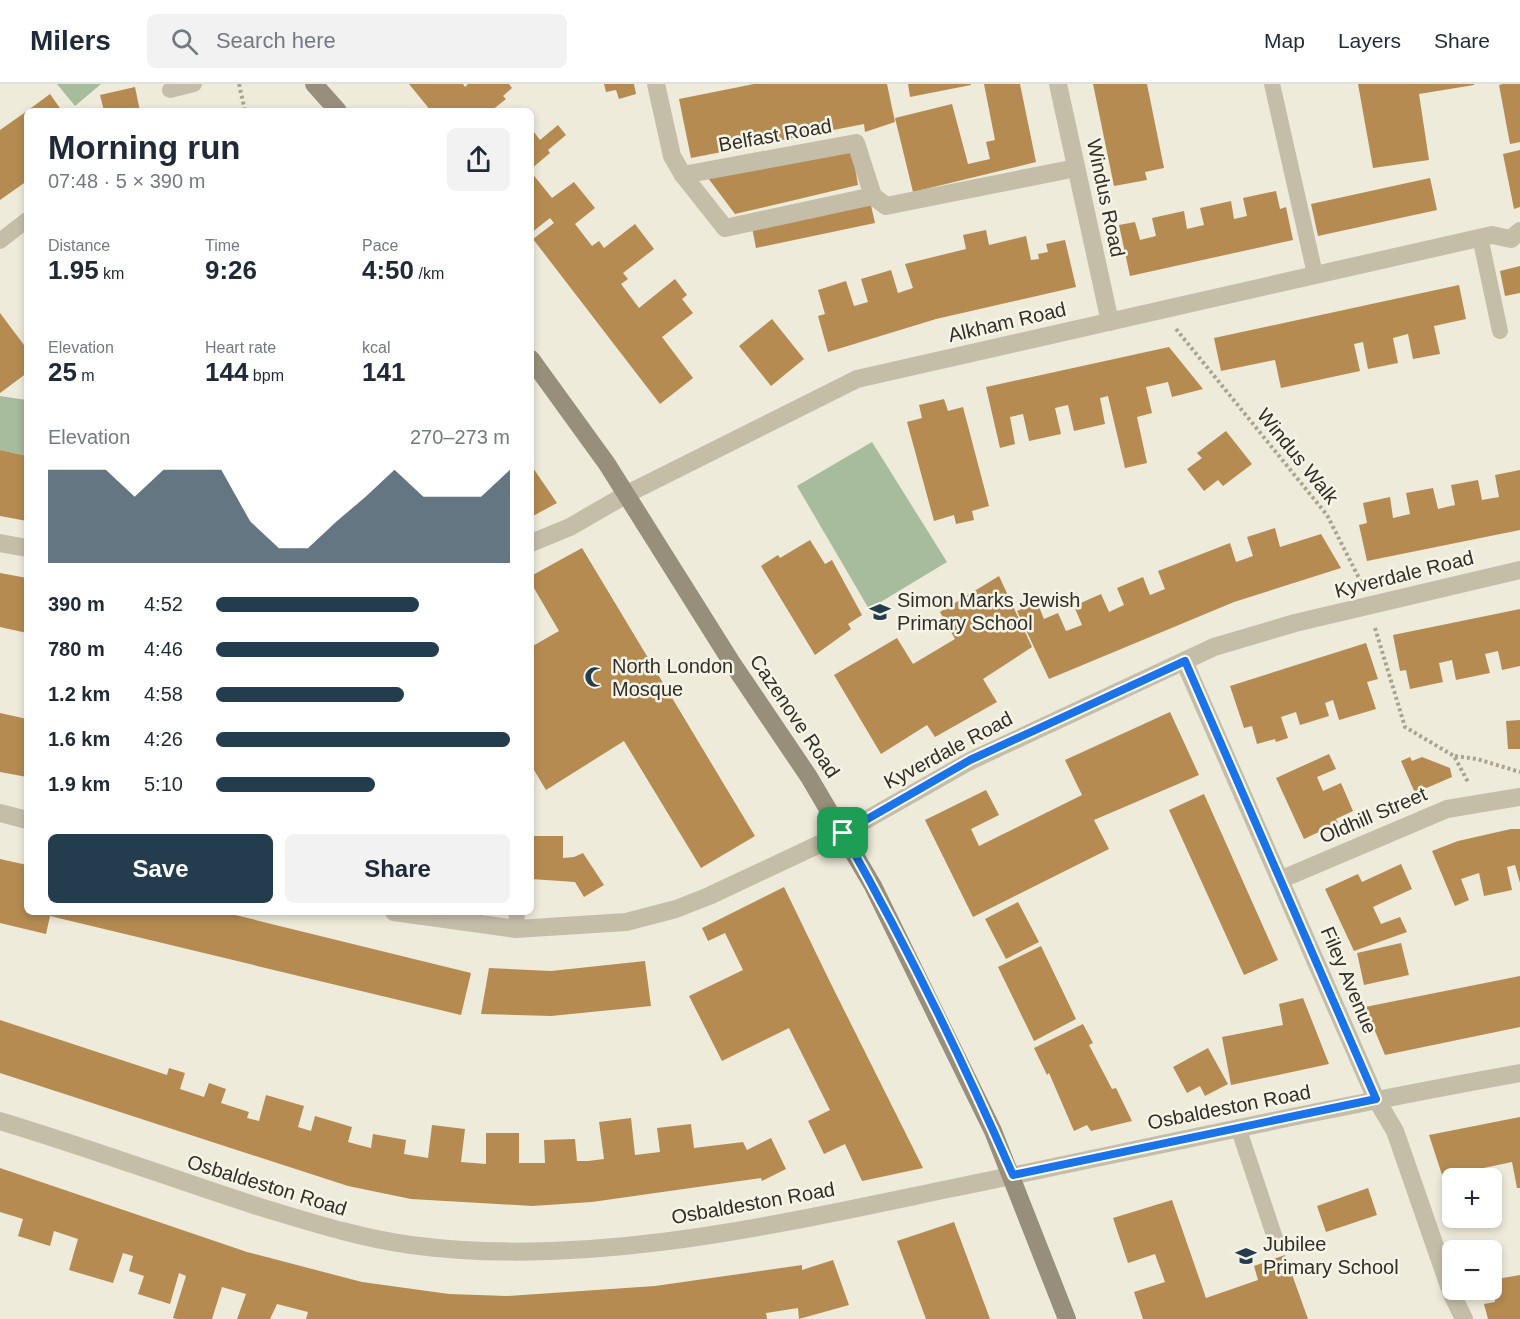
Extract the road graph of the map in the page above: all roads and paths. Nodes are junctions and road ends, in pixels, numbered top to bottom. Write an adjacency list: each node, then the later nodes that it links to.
1 (194, 84): 7 (lane)
2 (239, 84): 8 (path)
3 (314, 84): 9 (street)
4 (656, 84): 11 (street)
5 (1059, 84): 10 (street, Windus Road)
6 (1272, 84): 17 (lane)
7 (170, 90)
8 (244, 108)
9 (335, 108)
10 (1076, 168): 12 (street); 18 (street, Windus Road)
11 (683, 174): 12 (street); 12 (street, Belfast Road)
12 (873, 196)
13 (24, 222): 16 (lane)
14 (1520, 231): 15 (street, Alkham Road)
15 (1480, 237): 17 (street, Alkham Road); 19 (lane)
16 (0, 241)
17 (1315, 274): 18 (street, Alkham Road)
18 (1110, 322): 22 (street, Alkham Road)
19 (1500, 331)
20 (1186, 342): 27 (path, Windus Walk)
21 (534, 363): 22 (street, Cazenove Road)
22 (627, 494): 23 (street, Alkham Road); 36 (street, Cazenove Road)
23 (534, 542)
24 (0, 543): 25 (street)
25 (24, 547)
26 (1520, 570): 29 (street, Kyverdale Road)
27 (1367, 597)
28 (1374, 627): 30 (path)
29 (1185, 661): 36 (street, Kyverdale Road); 37 (street, Filey Avenue)
30 (1454, 756): 31 (path); 32 (path)
31 (1520, 772)
32 (1469, 784)
33 (1520, 797): 37 (street, Oldhill Street)
34 (0, 813): 35 (street)
35 (24, 819)
36 (843, 833): 39 (street, Kyverdale Road); 44 (street, Cazenove Road)
37 (1282, 879): 41 (street, Filey Avenue)
38 (440, 915): 39 (street, Kyverdale Road)
39 (517, 920)
40 (1520, 1072): 41 (street, Osbaldeston Road)
41 (1376, 1099): 43 (street, Osbaldeston Road); 47 (street, Filey Avenue)
42 (0, 1121): 44 (street, Osbaldeston Road)
43 (1238, 1127): 44 (street, Osbaldeston Road); 45 (lane)
44 (1013, 1175): 46 (street, Cazenove Road)
45 (1276, 1241)
46 (1067, 1319)
47 (1464, 1319)

